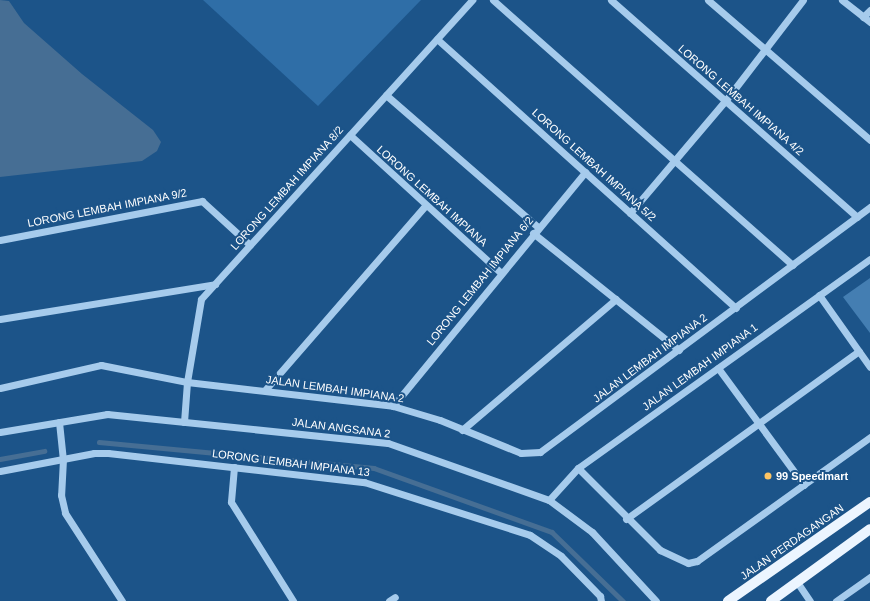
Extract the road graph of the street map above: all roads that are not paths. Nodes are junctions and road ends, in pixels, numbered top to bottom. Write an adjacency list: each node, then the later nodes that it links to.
1 (472, 0): 10 (street, LORONG LEMBAH IMPIANA 8/2)
2 (493, 0): 16 (street)
3 (611, 0): 13 (street, LORONG LEMBAH IMPIANA 4/2)
4 (708, 0): 11 (street)
5 (803, 0): 11 (street)
6 (842, 0): 8 (street)
7 (870, 10): 8 (street)
8 (863, 17): 9 (street)
9 (870, 22)
10 (437, 39): 12 (street, LORONG LEMBAH IMPIANA 8/2); 17 (street, LORONG LEMBAH IMPIANA 5/2)
11 (764, 51): 13 (street); 15 (street)
12 (386, 95): 14 (street, LORONG LEMBAH IMPIANA 8/2); 22 (street)
13 (726, 100): 16 (street); 21 (street, LORONG LEMBAH IMPIANA 4/2)
14 (350, 135): 18 (street, LORONG LEMBAH IMPIANA); 24 (street, LORONG LEMBAH IMPIANA 8/2)
15 (870, 140)
16 (674, 161): 20 (street); 26 (street)
17 (585, 172): 20 (street, LORONG LEMBAH IMPIANA 5/2); 22 (street, LORONG LEMBAH IMPIANA 6/2)
18 (426, 205): 27 (street, LORONG LEMBAH IMPIANA); 39 (street)
19 (870, 207): 21 (street, JALAN LEMBAH IMPIANA 2)
20 (630, 213): 31 (street, LORONG LEMBAH IMPIANA 5/2)
21 (857, 217): 26 (street, JALAN LEMBAH IMPIANA 2)
22 (536, 230): 27 (street, LORONG LEMBAH IMPIANA 6/2); 30 (street)
23 (0, 240): 24 (street, LORONG LEMBAH IMPIANA 9/2)
24 (250, 245): 28 (street, LORONG LEMBAH IMPIANA 8/2)
25 (870, 259): 29 (street, JALAN LEMBAH IMPIANA 1)
26 (793, 265): 31 (street, JALAN LEMBAH IMPIANA 2)
27 (500, 272): 40 (street, LORONG LEMBAH IMPIANA 6/2)
28 (215, 284): 32 (street); 37 (street, LORONG LEMBAH IMPIANA 8/2)
29 (819, 295): 34 (street); 36 (street, JALAN LEMBAH IMPIANA 1)
30 (616, 299): 33 (street); 44 (street)
31 (736, 308): 33 (street, JALAN LEMBAH IMPIANA 2)
32 (0, 319)
33 (679, 350): 44 (street, JALAN LEMBAH IMPIANA 2)
34 (859, 351): 35 (street); 43 (street)
35 (870, 367)
36 (718, 368): 43 (street); 49 (street, JALAN LEMBAH IMPIANA 1)
37 (187, 382): 38 (street, JALAN LEMBAH IMPIANA 2); 39 (street, JALAN LEMBAH IMPIANA 2); 42 (street, LORONG LEMBAH IMPIANA 8/2)
38 (0, 388)
39 (265, 390): 40 (street, JALAN LEMBAH IMPIANA 2)
40 (393, 406): 44 (street, JALAN LEMBAH IMPIANA 2)
41 (58, 422): 42 (street, JALAN ANGSANA 2); 45 (street, JALAN ANGSANA 2); 47 (street)
42 (184, 422): 52 (street, JALAN ANGSANA 2)
43 (760, 423): 51 (street); 54 (street)
44 (462, 430)
45 (0, 432)
46 (870, 437): 51 (street)
47 (63, 459): 48 (street, LORONG LEMBAH IMPIANA 13); 50 (street, LORONG LEMBAH IMPIANA 13); 59 (street)
48 (234, 467): 60 (street); 62 (street, LORONG LEMBAH IMPIANA 13)
49 (578, 468): 52 (street, JALAN LEMBAH IMPIANA 1); 54 (street)
50 (0, 471)
51 (804, 485): 54 (street)
52 (549, 500): 63 (street, JALAN ANGSANA 2)
53 (870, 502): 64 (main road, JALAN PERDAGANGAN)
54 (626, 519)
55 (870, 529): 57 (main road)
56 (870, 578): 67 (street)
57 (797, 582): 65 (main road); 66 (street)
58 (396, 597): 61 (street)
59 (122, 601)
60 (292, 601)
61 (389, 601)
62 (601, 601)
63 (656, 601)
64 (728, 601)
65 (771, 601)
66 (810, 601)
67 (836, 601)

